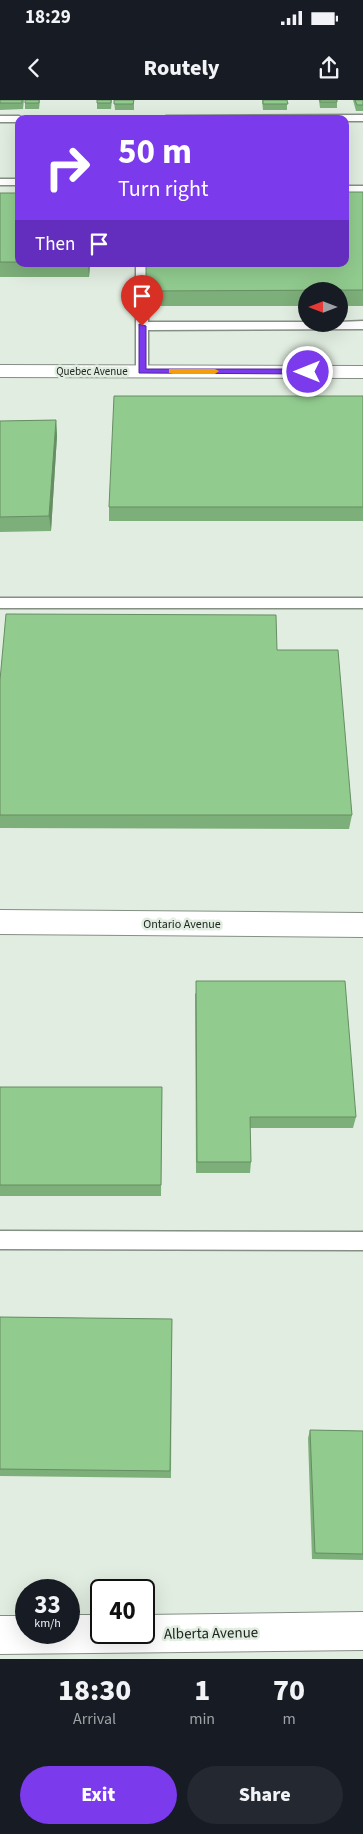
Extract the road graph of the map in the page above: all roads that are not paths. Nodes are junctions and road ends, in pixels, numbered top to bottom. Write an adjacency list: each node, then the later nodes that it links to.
1 (349, 118): 2 (lane)
2 (363, 118)
3 (0, 119): 4 (lane)
4 (15, 119)
5 (0, 182): 6 (lane)
6 (15, 182)
7 (349, 189): 8 (lane)
8 (363, 189)
9 (142, 267): 10 (lane)
10 (142, 326): 11 (lane); 13 (lane)
11 (363, 326)
12 (0, 371): 13 (street, Quebec Avenue)
13 (142, 371): 14 (street, Quebec Avenue)
14 (363, 372)
15 (0, 602): 16 (lane)
16 (363, 603)
17 (0, 922): 18 (street, Ontario Avenue)
18 (363, 925)
19 (0, 1240): 20 (lane)
20 (363, 1241)
21 (363, 1631): 22 (street, Alberta Avenue)
22 (0, 1635)

